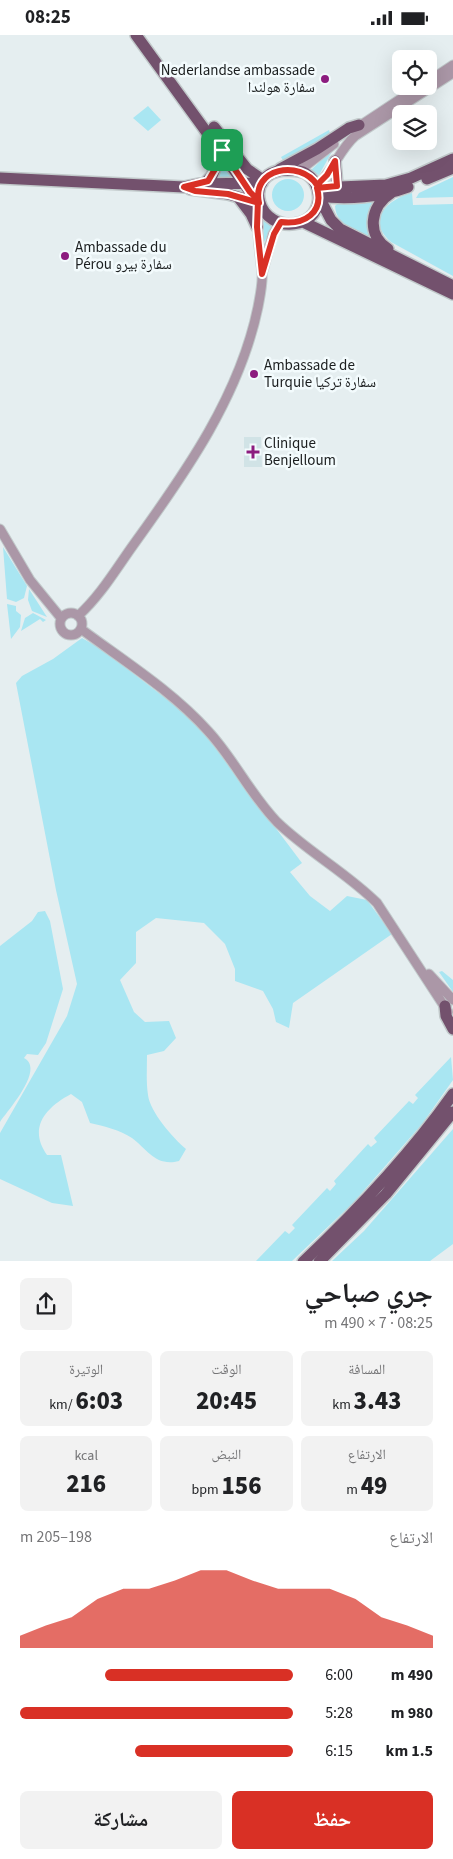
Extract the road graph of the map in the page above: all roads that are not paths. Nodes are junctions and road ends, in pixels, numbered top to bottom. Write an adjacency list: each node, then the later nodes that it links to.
1 (136, 35): 8 (main road)
2 (146, 35): 15 (main road)
3 (453, 65): 5 (street)
4 (453, 73): 7 (street)
5 (437, 76)
6 (407, 95): 7 (street)
7 (360, 129): 10 (street); 12 (main road); 13 (street)
8 (222, 150): 16 (main road); 17 (main road)
9 (453, 159): 18 (main road)
10 (335, 161): 18 (main road); 20 (street)
11 (453, 168): 21 (main road)
12 (276, 171): 13 (main road); 15 (main road)
13 (298, 171): 20 (main road)
14 (0, 178): 19 (main road)
15 (263, 181): 17 (main road); 23 (main road)
16 (204, 184): 17 (main road); 19 (main road)
17 (245, 184): 23 (main road)
18 (337, 186): 20 (main road)
19 (184, 187): 22 (main road)
20 (318, 192): 21 (main road); 25 (main road); 27 (main road)
21 (391, 193): 27 (main road)
22 (238, 197): 23 (main road); 26 (main road)
23 (259, 203): 24 (main road); 26 (street)
24 (281, 222): 25 (main road); 28 (street)
25 (303, 222): 30 (main road)
26 (257, 227): 28 (street)
27 (398, 257): 29 (main road)
28 (262, 274): 32 (street)
29 (453, 285)
30 (453, 294)
31 (0, 529): 33 (street)
32 (78, 616): 33 (street); 34 (street)
33 (61, 619): 34 (street)
34 (81, 629): 35 (street)
35 (449, 1003): 36 (street); 37 (main road)
36 (453, 1019)
37 (453, 1029)
38 (453, 1094): 40 (main road)
39 (453, 1112): 41 (main road)
40 (303, 1261)
41 (319, 1261)

